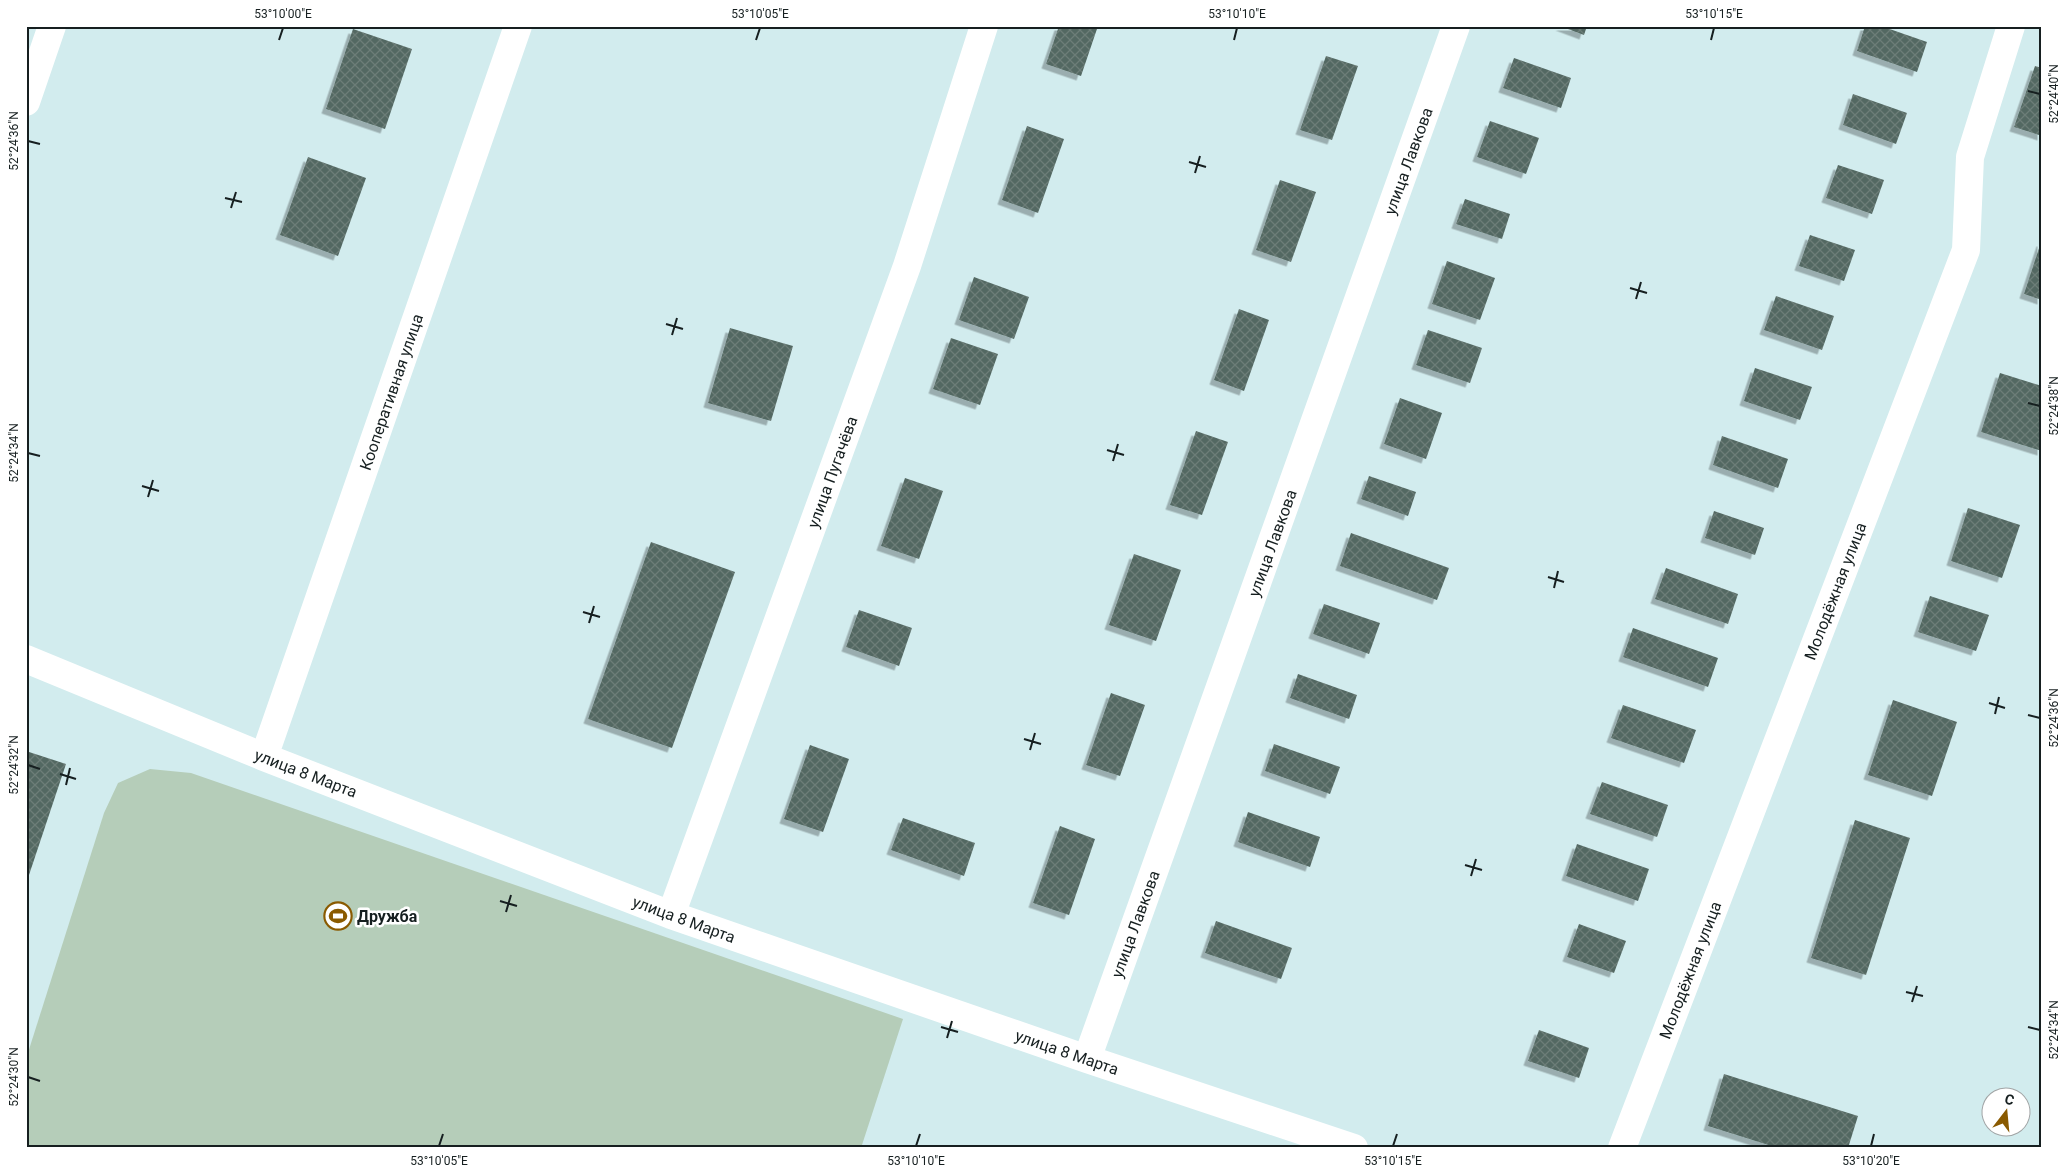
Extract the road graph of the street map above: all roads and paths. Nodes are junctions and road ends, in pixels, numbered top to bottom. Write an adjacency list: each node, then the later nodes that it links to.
1 (52, 26): 6 (street)
2 (518, 26): 8 (street, Кооперативная улица)
3 (984, 26): 9 (street, улица Пугачёва)
4 (1456, 26): 10 (street, улица Лавкова)
5 (2011, 26): 12 (street, Молодёжная улица)
6 (26, 102)
7 (26, 658): 8 (street, улица 8 Марта)
8 (264, 757): 9 (street, улица 8 Марта)
9 (671, 915): 10 (street, улица 8 Марта)
10 (1087, 1059): 11 (street, улица 8 Марта)
11 (1354, 1148)
12 (1622, 1148)

